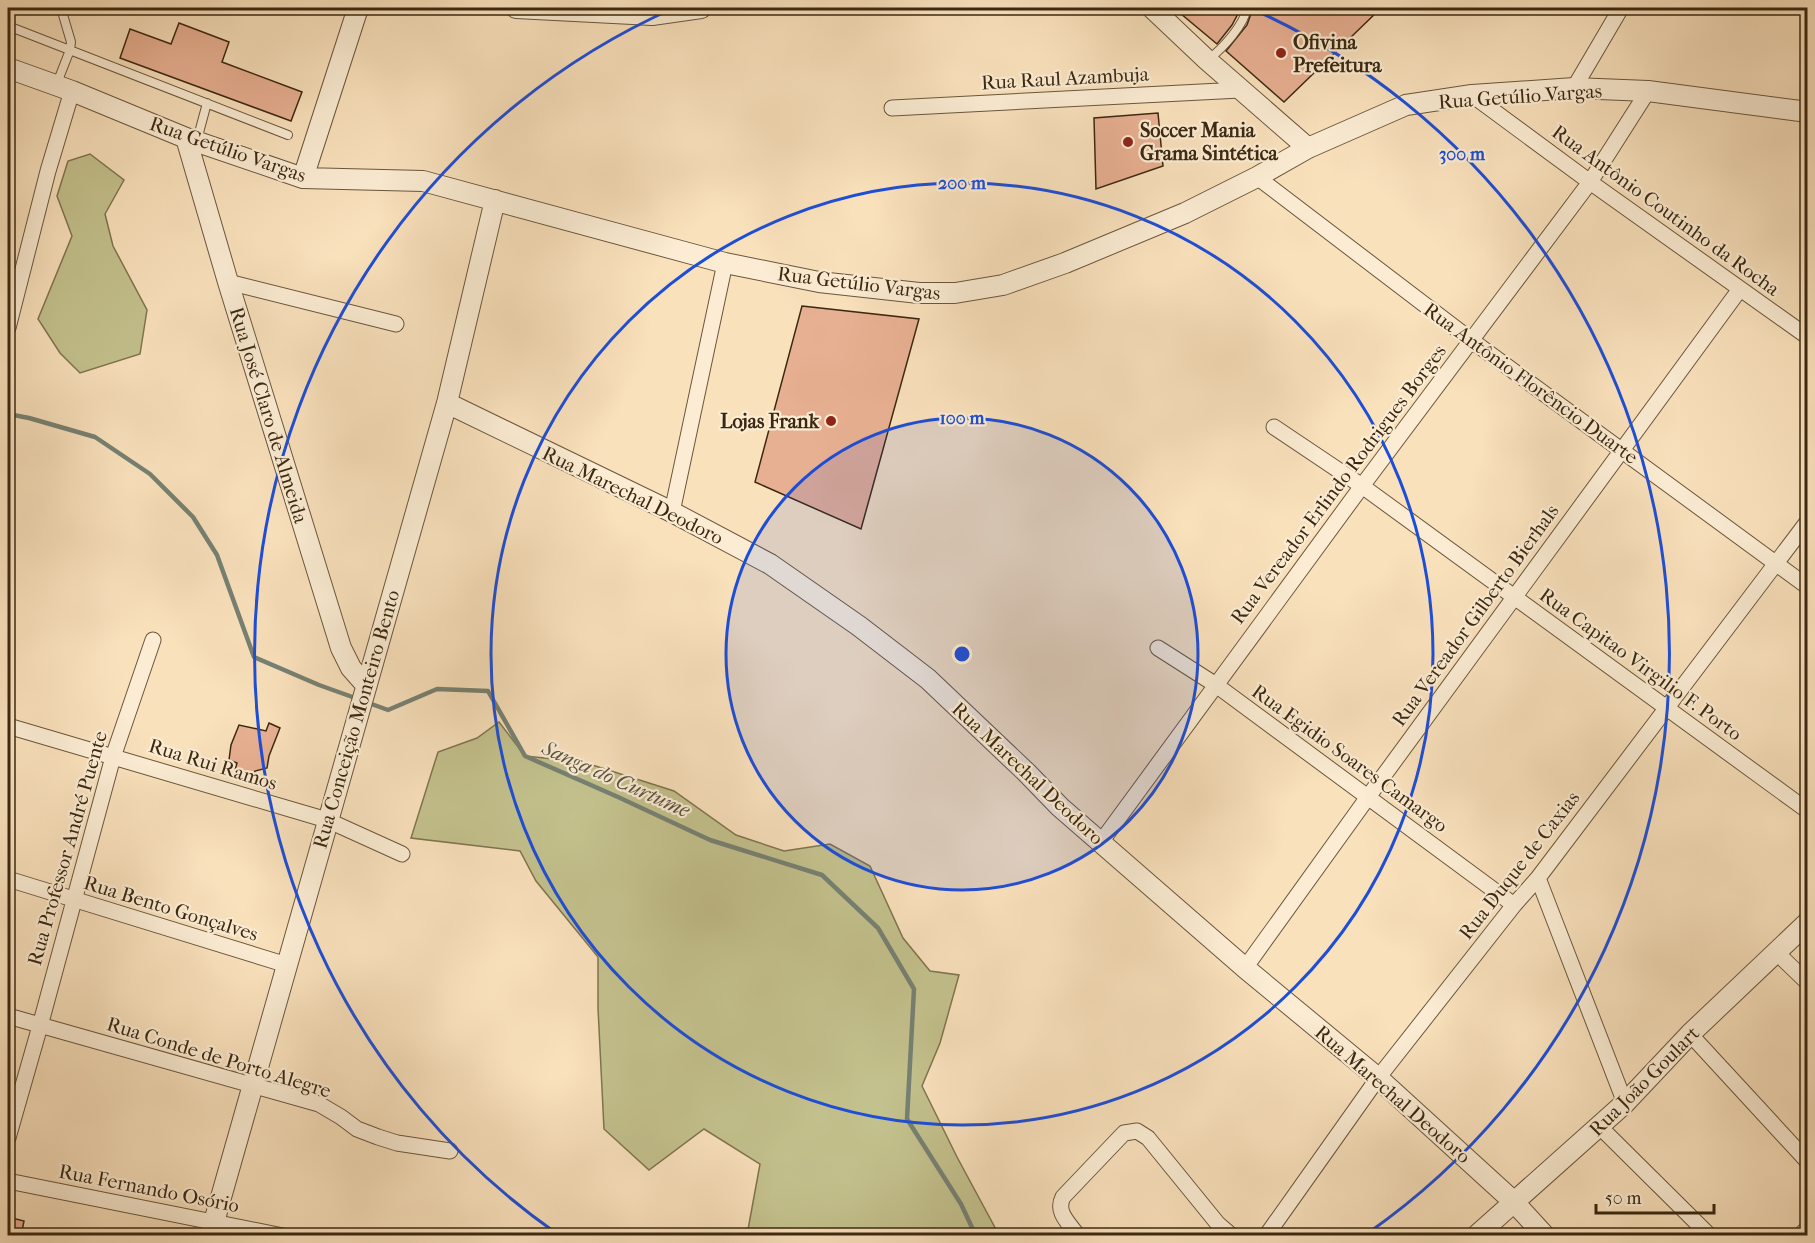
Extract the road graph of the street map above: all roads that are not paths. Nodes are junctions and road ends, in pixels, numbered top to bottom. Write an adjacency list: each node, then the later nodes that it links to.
1 (61, 8): 9 (lane)
2 (358, 8): 24 (street)
3 (516, 8): 4 (street)
4 (701, 8)
5 (1152, 8): 10 (street)
6 (1247, 8): 10 (lane)
7 (1622, 8): 12 (street)
8 (8, 26): 9 (lane)
9 (70, 50): 13 (lane); 17 (lane)
10 (1207, 60): 14 (street)
11 (8, 68): 13 (street, Rua Getúlio Vargas)
12 (1574, 88): 15 (street, Rua Getúlio Vargas); 16 (street, Rua Getúlio Vargas)
13 (64, 89): 21 (street, Rua Getúlio Vargas); 31 (street)
14 (1240, 90): 18 (street, Rua Raul Azambuja); 22 (street)
15 (1648, 90): 19 (street, Rua Getúlio Vargas); 25 (street, Rua Vereador Erlindo Rodrigues Borges)
16 (1472, 95): 22 (street, Rua Getúlio Vargas); 25 (street, Rua Antônio Coutinho da Rocha)
17 (207, 103): 20 (lane); 21 (lane)
18 (892, 108)
19 (1808, 112)
20 (288, 135)
21 (192, 140): 24 (street, Rua Getúlio Vargas); 28 (street, Rua José Claro de Almeida)
22 (1308, 148): 23 (street, Rua Getúlio Vargas)
23 (1257, 177): 27 (street, Rua Getúlio Vargas); 33 (street, Rua Antônio Florêncio Duarte)
24 (303, 178): 26 (street, Rua Getúlio Vargas)
25 (1590, 182): 29 (street, Rua Antônio Coutinho da Rocha); 33 (street, Rua Vereador Erlindo Rodrigues Borges)
26 (495, 200): 27 (street, Rua Getúlio Vargas); 34 (street, Rua Conceição Monteiro Bento)
27 (725, 263): 38 (street)
28 (228, 282): 30 (street); 46 (street, Rua José Claro de Almeida)
29 (1740, 289): 32 (street, Rua Antônio Coutinho da Rocha); 36 (street, Rua Vereador Gilberto Bierhals)
30 (396, 324)
31 (8, 328)
32 (1808, 337)
33 (1471, 340): 36 (street, Rua Antônio Florêncio Duarte); 37 (street, Rua Vereador Erlindo Rodrigues Borges)
34 (447, 403): 38 (street, Rua Marechal Deodoro); 46 (street, Rua Conceição Monteiro Bento)
35 (1274, 427): 37 (street, Rua Capitao Virgilio F. Porto)
36 (1622, 450): 40 (street, Rua Antônio Florêncio Duarte); 42 (street, Rua Vereador Gilberto Bierhals)
37 (1362, 486): 42 (street, Rua Capitao Virgilio F. Porto); 45 (street, Rua Vereador Erlindo Rodrigues Borges)
38 (672, 512): 53 (street, Rua Marechal Deodoro)
39 (1808, 521): 40 (street, Rua Duque de Caxias)
40 (1776, 564): 41 (street, Rua Antônio Florêncio Duarte); 47 (street, Rua Duque de Caxias)
41 (1808, 587)
42 (1515, 598): 47 (street, Rua Capitao Virgilio F. Porto); 50 (street, Rua Vereador Gilberto Bierhals)
43 (153, 640): 49 (street, Rua Professor André Puente)
44 (1158, 648): 45 (street, Rua Egidio Soares Camargo)
45 (1216, 685): 50 (street, Rua Egidio Soares Camargo); 53 (street, Rua Vereador Erlindo Rodrigues Borges)
46 (365, 688): 52 (street, Rua Conceição Monteiro Bento)
47 (1666, 709): 51 (street, Rua Capitao Virgilio F. Porto); 55 (street, Rua Duque de Caxias)
48 (8, 726): 49 (street, Rua Rui Ramos)
49 (113, 757): 52 (street, Rua Rui Ramos); 57 (street, Rua Professor André Puente)
50 (1368, 797): 58 (street, Rua Egidio Soares Camargo); 62 (street, Rua Vereador Gilberto Bierhals)
51 (1808, 811)
52 (327, 820): 54 (street, Rua Rui Ramos); 61 (street, Rua Conceição Monteiro Bento)
53 (1101, 842): 62 (street, Rua Marechal Deodoro)
54 (402, 854)
55 (1538, 878): 58 (street, Rua Duque de Caxias); 69 (street)
56 (8, 879): 57 (street, Rua Bento Gonçalves)
57 (73, 900): 61 (street, Rua Bento Gonçalves); 65 (street, Rua Professor André Puente)
58 (1514, 905): 67 (street, Rua Duque de Caxias)
59 (1808, 922): 60 (street, Rua João Goulart)
60 (1776, 952): 63 (street); 66 (street, Rua João Goulart)
61 (287, 966): 68 (street, Rua Conceição Monteiro Bento)
62 (1245, 968): 67 (street, Rua Marechal Deodoro)
63 (1808, 983)
64 (8, 1016): 65 (street, Rua Conde de Porto Alegre)
65 (40, 1026): 68 (street, Rua Conde de Porto Alegre); 71 (street, Rua Professor André Puente)
66 (1690, 1034): 69 (street, Rua João Goulart); 73 (street)
67 (1378, 1078): 75 (street, Rua Marechal Deodoro); 81 (street, Rua Duque de Caxias)
68 (253, 1085): 72 (street, Rua Conde de Porto Alegre); 77 (street, Rua Conceição Monteiro Bento)
69 (1625, 1103): 70 (street, Rua João Goulart)
70 (1599, 1126): 75 (street, Rua João Goulart); 84 (street)
71 (8, 1138)
72 (450, 1151)
73 (1808, 1162)
74 (8, 1181): 77 (street, Rua Fernando Osório)
75 (1514, 1202): 82 (street, Rua João Goulart); 83 (street, Rua Marechal Deodoro)
76 (1808, 1228): 85 (street)
77 (212, 1229): 78 (street, Rua Fernando Osório)
78 (283, 1236)
79 (1078, 1236): 80 (street)
80 (1232, 1236)
81 (1266, 1236)
82 (1476, 1236)
83 (1545, 1236)
84 (1710, 1236)
85 (1798, 1236)

